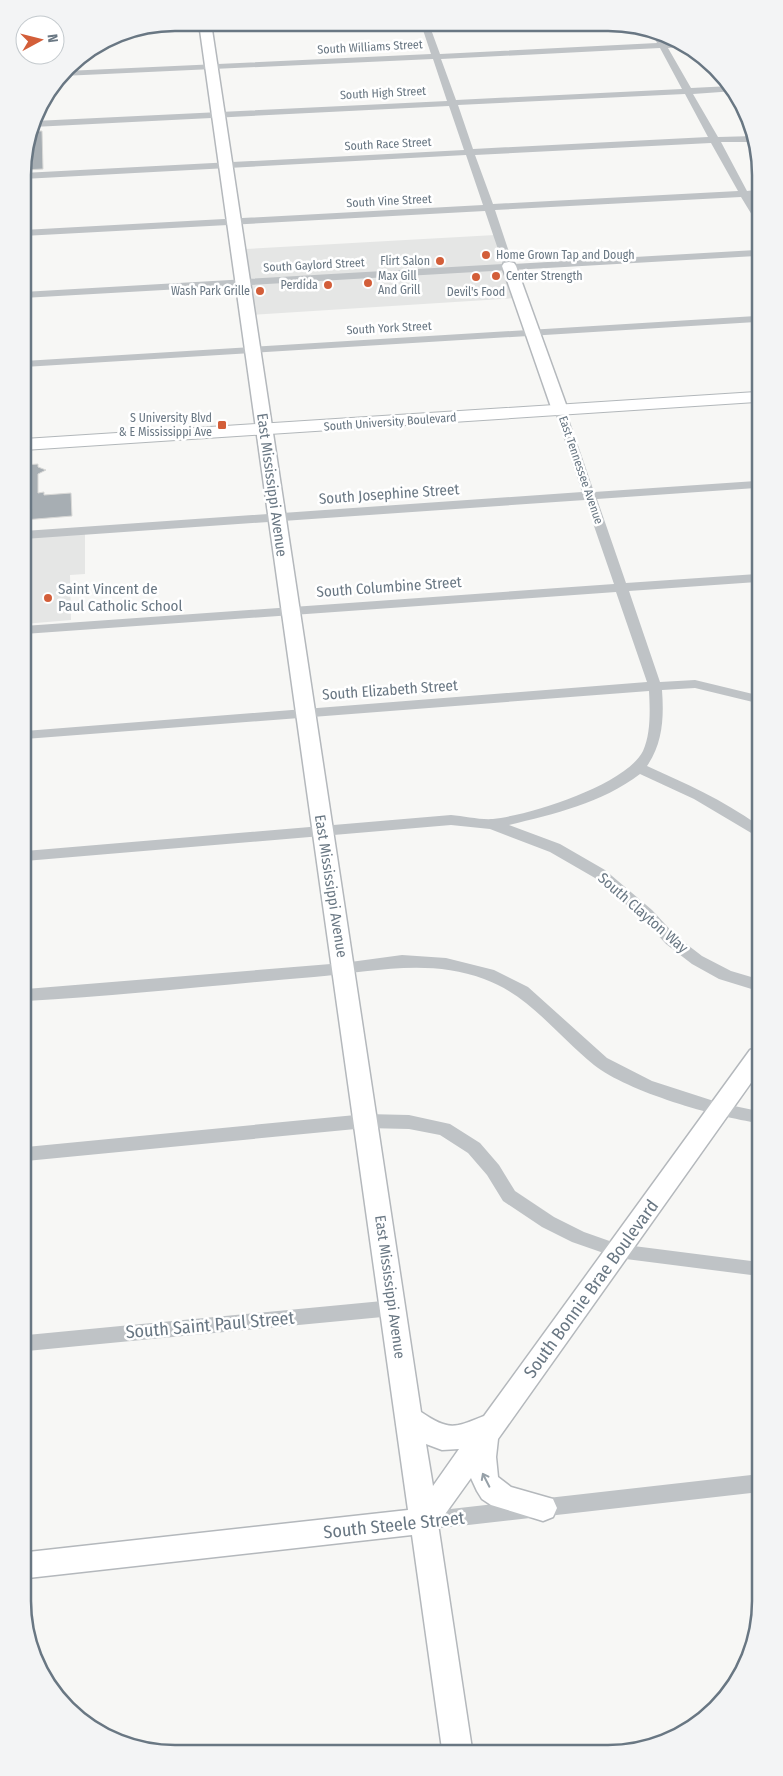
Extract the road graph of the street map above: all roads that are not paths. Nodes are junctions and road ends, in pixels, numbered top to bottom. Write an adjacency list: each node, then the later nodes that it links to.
1 (206, 31): 7 (street, East Mississippi Avenue)
2 (427, 31): 6 (street, East Tennessee Avenue)
3 (659, 41): 4 (street)
4 (661, 45): 5 (street, South Williams Street); 6 (street, South Williams Street); 10 (street)
5 (669, 45)
6 (436, 57): 7 (street, South Williams Street); 11 (street, East Tennessee Avenue)
7 (211, 66): 8 (street, South Williams Street); 12 (street, East Mississippi Avenue)
8 (74, 73)
9 (723, 89): 10 (street, South High Street)
10 (686, 91): 11 (street, South High Street); 15 (street)
11 (452, 101): 12 (street, South High Street); 16 (street, East Tennessee Avenue)
12 (218, 114): 13 (street, South High Street); 17 (street, East Mississippi Avenue)
13 (41, 124)
14 (747, 139): 15 (street, South Race Street)
15 (714, 140): 16 (street, South Race Street); 20 (street)
16 (470, 153): 17 (street, South Race Street); 22 (street, East Tennessee Avenue)
17 (225, 165): 18 (street, South Race Street); 23 (street, East Mississippi Avenue)
18 (32, 176)
19 (752, 193): 20 (street, South Vine Street)
20 (744, 194): 21 (street); 22 (street, South Vine Street)
21 (752, 207)
22 (490, 208): 23 (street, South Vine Street); 26 (street, East Tennessee Avenue)
23 (233, 221): 24 (street, South Vine Street); 27 (street, East Mississippi Avenue)
24 (32, 232)
25 (752, 254): 26 (street, South Gaylord Street)
26 (509, 266): 27 (street, South Gaylord Street); 30 (street, East Tennessee Avenue)
27 (241, 282): 28 (street, South Gaylord Street); 31 (street, East Mississippi Avenue)
28 (32, 294)
29 (752, 319): 30 (street, South York Street)
30 (533, 333): 31 (street, South York Street); 34 (street, East Tennessee Avenue)
31 (252, 350): 32 (street, South York Street); 35 (street, East Mississippi Avenue)
32 (32, 364)
33 (752, 398): 34 (main road, South University Boulevard)
34 (560, 410): 35 (main road, South University Boulevard); 38 (street, East Tennessee Avenue)
35 (264, 430): 36 (main road, South University Boulevard); 39 (street, East Mississippi Avenue)
36 (32, 445)
37 (752, 484): 38 (street, South Josephine Street)
38 (590, 496): 39 (street, South Josephine Street); 42 (street, East Tennessee Avenue)
39 (277, 518): 40 (street, South Josephine Street); 43 (street, East Mississippi Avenue)
40 (32, 534)
41 (752, 578): 42 (street, South Columbine Street)
42 (622, 588): 43 (street, South Columbine Street); 45 (street, East Tennessee Avenue)
43 (290, 610): 44 (street, South Columbine Street); 47 (street, East Mississippi Avenue)
44 (32, 629)
45 (655, 686): 46 (street, South Elizabeth Street); 47 (street, South Elizabeth Street); 49 (street, East Tennessee Avenue)
46 (752, 698)
47 (305, 713): 48 (street, South Elizabeth Street); 52 (street, East Mississippi Avenue)
48 (32, 734)
49 (637, 767): 50 (street, East Tennessee Avenue); 51 (street)
50 (492, 824): 52 (street, South Clayton Way); 55 (street, South Clayton Way)
51 (752, 827)
52 (322, 830): 53 (street, South Clayton Way); 54 (street, East Mississippi Avenue)
53 (32, 855)
54 (344, 969): 56 (street); 58 (street); 60 (street, East Mississippi Avenue)
55 (751, 983)
56 (31, 995)
57 (751, 1065): 58 (street, South Bonnie Brae Boulevard)
58 (720, 1109): 59 (street); 62 (street, South Bonnie Brae Boulevard)
59 (751, 1116)
60 (366, 1121): 61 (street); 62 (street); 64 (street, East Mississippi Avenue)
61 (31, 1153)
62 (618, 1251): 63 (street); 67 (street, South Bonnie Brae Boulevard)
63 (751, 1269)
64 (393, 1308): 65 (street, South Saint Paul Street); 66 (street, East Mississippi Avenue)
65 (31, 1343)
66 (408, 1419): 67 (street); 70 (street, East Mississippi Avenue)
67 (489, 1430): 69 (street, one-way to 67); 70 (street, South Bonnie Brae Boulevard)
68 (751, 1484): 69 (street, South Steele Street)
69 (543, 1508): 70 (street, South Steele Street)
70 (424, 1521): 71 (street, South Steele Street); 72 (street, East Mississippi Avenue)
71 (31, 1565)
72 (455, 1745)

